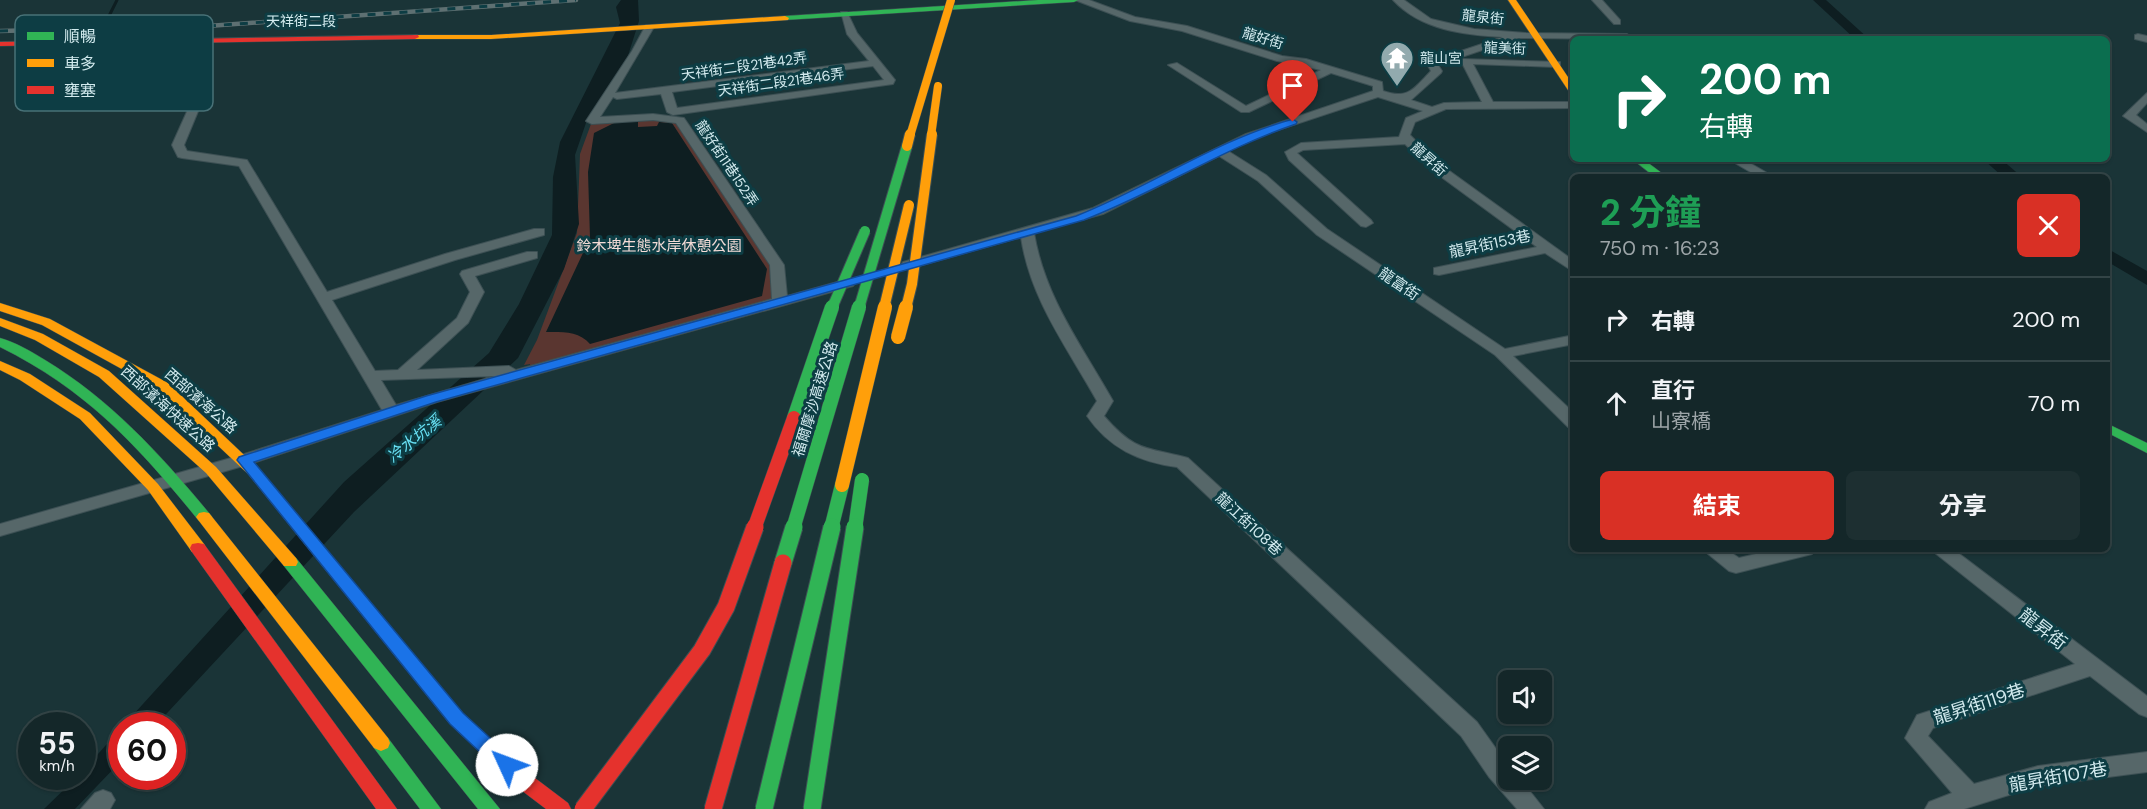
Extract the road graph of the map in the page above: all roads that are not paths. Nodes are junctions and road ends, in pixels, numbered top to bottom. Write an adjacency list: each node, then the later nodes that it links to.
1 (951, 0): 38 (main road, 福爾摩沙高速公路, bridge)
2 (961, 0): 20 (main road)
3 (1074, 0): 8 (main road)
4 (1080, 0): 19 (street, 龍好街)
5 (1398, 0): 11 (street, 龍泉街)
6 (1512, 0): 11 (main road)
7 (1597, 0): 9 (street)
8 (844, 14): 10 (main road); 16 (street)
9 (1617, 22)
10 (644, 28): 13 (main road, 天祥街二段); 47 (street, 龍好街11巷152弄)
11 (1530, 34): 12 (street, 龍泉街); 17 (main road); 26 (street)
12 (1595, 36)
13 (213, 41)
14 (0, 44): 15 (main road, 天祥街二段)
15 (15, 44)
16 (874, 63): 22 (street, 天祥街二段21巷42弄); 22 (street, 天祥街二段21巷46弄)
17 (1556, 64): 21 (main road); 27 (street, 龍美街)
18 (1173, 65): 19 (street)
19 (1331, 69): 23 (street, 龍好街)
20 (939, 83): 52 (main road, bridge); 81 (main road, bridge)
21 (1570, 87)
22 (666, 92): 24 (street, 天祥街二段21巷42弄)
23 (1378, 93): 26 (street, 龍好街); 33 (street)
24 (617, 96)
25 (2147, 96): 31 (street)
26 (1398, 99): 29 (street, 龍好街)
27 (1488, 104): 28 (street, 龍昇街); 29 (street, 龍昇街)
28 (1570, 105)
29 (1431, 110): 32 (street, 龍昇街)
30 (193, 111): 46 (street)
31 (2147, 129)
32 (1408, 140): 39 (street); 42 (street, 龍昇街)
33 (1219, 151): 40 (street); 53 (street, 龍富街)
34 (1641, 162): 36 (main road)
35 (1740, 162): 37 (street)
36 (1658, 174)
37 (1762, 174)
38 (890, 201): 79 (main road, bridge); 80 (main road, 福爾摩沙高速公路, bridge)
39 (1366, 223)
40 (1027, 231): 47 (street); 83 (street, 龍江街108巷)
41 (539, 232): 46 (street)
42 (1546, 249): 44 (street, 龍昇街); 45 (street, 龍昇街153巷)
43 (532, 255): 56 (street)
44 (1570, 265)
45 (1439, 271)
46 (325, 298): 57 (street)
47 (780, 303): 55 (street)
48 (0, 307): 62 (main road, 西部濱海公路)
49 (0, 322): 64 (main road, 西部濱海快速公路)
50 (1570, 340): 53 (street)
51 (0, 342): 65 (main road)
52 (895, 351)
53 (1503, 354): 59 (street, 龍富街)
54 (0, 365): 66 (main road)
55 (518, 373): 56 (street); 58 (street)
56 (403, 374): 57 (street)
57 (372, 376): 58 (street)
58 (391, 411): 62 (street)
59 (1570, 419)
60 (2110, 429): 61 (main road)
61 (2147, 449)
62 (244, 460): 64 (street); 78 (main road, 西部濱海公路)
63 (866, 462): 82 (main road, bridge)
64 (211, 470): 65 (street); 77 (main road, 西部濱海快速公路)
65 (177, 480): 66 (street); 76 (main road)
66 (153, 487): 67 (street); 75 (main road)
67 (0, 530)
68 (1716, 552): 69 (street)
69 (1794, 552)
70 (1944, 552): 71 (street, 龍昇街)
71 (2093, 666): 72 (street, 龍昇街); 74 (street, 龍昇街119巷)
72 (2147, 708)
73 (2147, 762): 74 (street, 龍昇街107巷)
74 (1970, 796): 84 (street, 龍昇街107巷)
75 (387, 809)
76 (431, 809)
77 (490, 809)
78 (561, 809)
79 (583, 809)
80 (713, 809)
81 (764, 809)
82 (812, 809)
83 (1532, 809)
84 (1937, 809)

